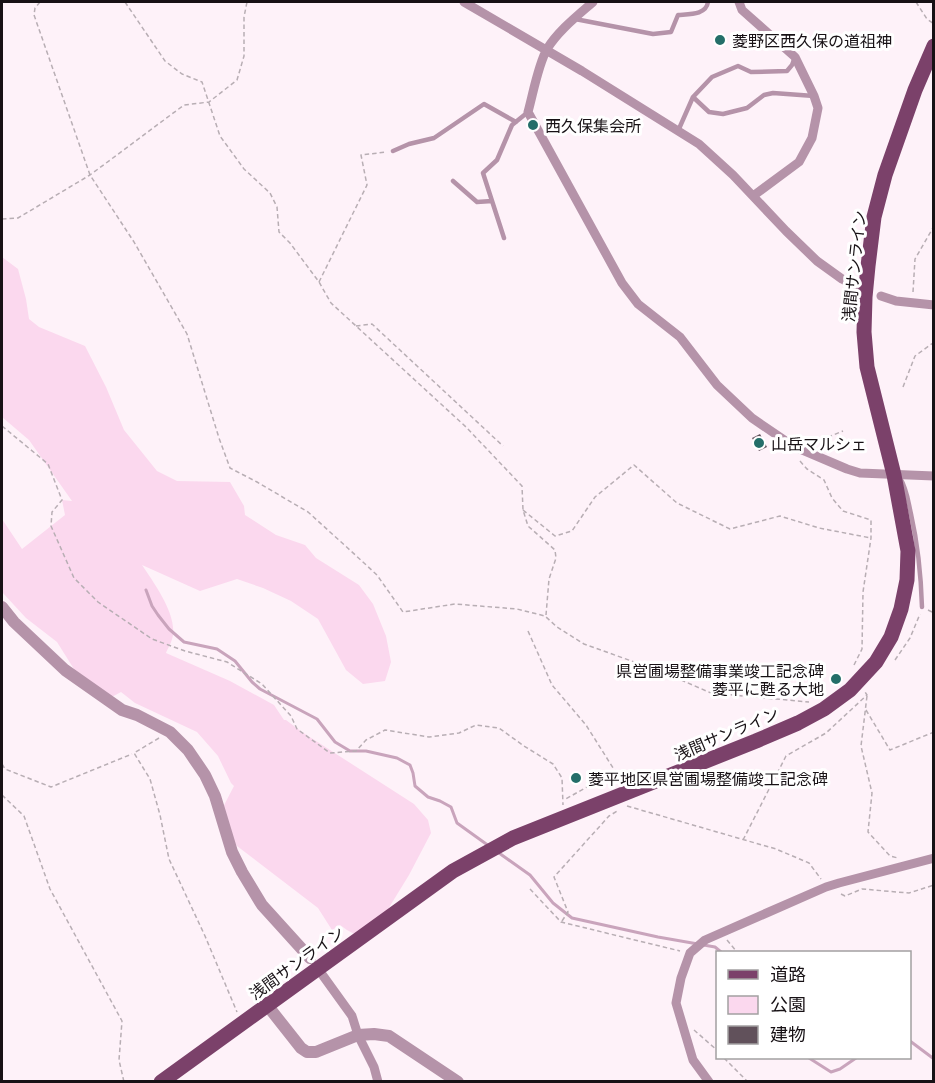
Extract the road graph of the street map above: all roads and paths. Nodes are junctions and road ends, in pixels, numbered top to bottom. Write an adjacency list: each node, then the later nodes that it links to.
1 (40, 2): 21 (path)
2 (125, 2): 16 (path)
3 (248, 2): 16 (path)
4 (464, 2): 12 (street)
5 (593, 2): 9 (street)
6 (708, 2): 9 (lane)
7 (739, 2): 13 (street)
8 (916, 2): 10 (path)
9 (575, 19): 12 (street)
10 (933, 24)
11 (933, 46): 40 (main road, 浅間サンライン)
12 (546, 50): 17 (street); 19 (street)
13 (795, 57): 14 (street); 15 (lane)
14 (814, 96): 15 (lane); 23 (street)
15 (693, 97): 19 (lane)
16 (209, 102): 21 (path); 28 (path)
17 (528, 112): 18 (lane); 39 (street)
18 (516, 122): 20 (lane); 24 (lane)
19 (678, 131): 23 (street)
20 (393, 151): 28 (path)
21 (90, 175): 25 (path); 47 (path)
22 (453, 181): 24 (lane)
23 (753, 196): 29 (street)
24 (492, 201): 27 (lane)
25 (2, 219)
26 (933, 226): 31 (path)
27 (504, 238)
28 (319, 282): 33 (path)
29 (856, 286)
30 (881, 296): 31 (street)
31 (913, 302): 32 (street)
32 (933, 305)
33 (355, 326): 38 (path); 42 (path)
34 (933, 335): 35 (path)
35 (903, 387)
36 (2, 426): 58 (path)
37 (843, 431): 39 (path)
38 (502, 446)
39 (797, 447): 40 (street); 43 (path)
40 (896, 475): 41 (street); 45 (lane); 50 (main road, 浅間サンライン)
41 (933, 476)
42 (523, 510): 43 (path); 47 (path)
43 (871, 538): 50 (path)
44 (2, 607): 53 (street)
45 (922, 607): 46 (path); 49 (path)
46 (933, 613)
47 (545, 616): 51 (path)
48 (528, 632): 58 (path)
49 (895, 660)
50 (859, 682): 51 (main road, 浅間サンライン); 52 (path); 60 (path)
51 (830, 704): 59 (main road, 浅間サンライン)
52 (865, 709): 54 (path); 61 (path)
53 (170, 732): 55 (path); 70 (street)
54 (933, 732)
55 (134, 753): 56 (path); 73 (path)
56 (2, 764)
57 (2, 795): 77 (path)
58 (562, 801): 59 (path)
59 (563, 818): 71 (main road, 浅間サンライン)
60 (743, 840): 64 (path); 66 (path)
61 (900, 858)
62 (933, 858): 64 (street)
63 (933, 885): 64 (path)
64 (829, 886): 67 (street)
65 (530, 889): 66 (path)
66 (561, 922): 69 (path)
67 (720, 933): 68 (path); 69 (street)
68 (736, 951)
69 (690, 953): 72 (street)
70 (310, 958): 74 (street)
71 (267, 1005): 73 (main road, 浅間サンライン); 74 (street)
72 (680, 1017): 75 (path); 81 (street)
73 (242, 1023): 78 (main road, 浅間サンライン)
74 (358, 1035): 79 (street); 80 (street)
75 (716, 1050)
76 (725, 1059): 82 (path)
77 (124, 1082)
78 (161, 1082)
79 (378, 1082)
80 (458, 1082)
81 (709, 1082)
82 (748, 1082)

